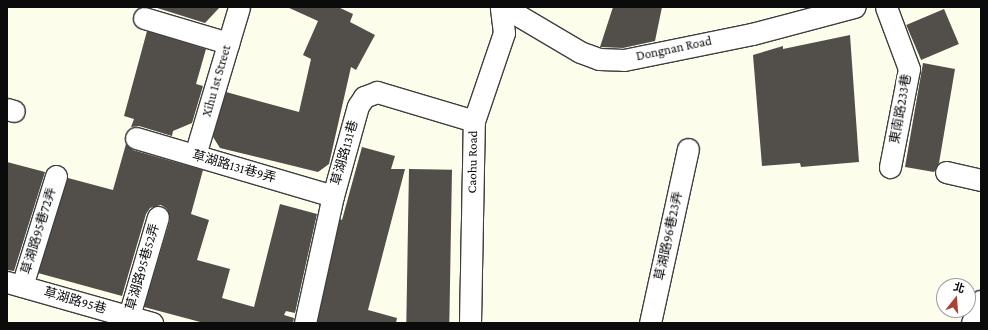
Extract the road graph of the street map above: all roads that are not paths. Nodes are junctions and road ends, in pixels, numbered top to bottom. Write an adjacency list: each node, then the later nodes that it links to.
1 (239, 7): 6 (street, Xihu 1st Street)
2 (502, 7): 3 (street, Dongnan Road); 7 (street, Caohu Road)
3 (854, 7)
4 (886, 7): 11 (street, 東南路233巷)
5 (144, 18): 6 (street)
6 (228, 43): 10 (street, Xihu 1st Street)
7 (474, 121): 15 (street, 草湖路131巷); 22 (street, Caohu Road)
8 (136, 138): 10 (street, 草湖路131巷9弄)
9 (688, 149): 23 (street, 草湖路96巷23弄)
10 (195, 155): 15 (street, 草湖路131巷9弄)
11 (890, 167)
12 (946, 172): 14 (street)
13 (56, 176): 17 (street, 草湖路95巷72弄)
14 (981, 180)
15 (333, 196): 21 (street, 草湖路131巷)
16 (158, 217): 19 (street, 草湖路95巷52弄)
17 (15, 284): 19 (street, 草湖路95巷)
18 (981, 301): 24 (street)
19 (129, 316): 20 (street, 草湖路95巷)
20 (152, 323)
21 (305, 323)
22 (470, 323)
23 (650, 323)
24 (972, 323)

